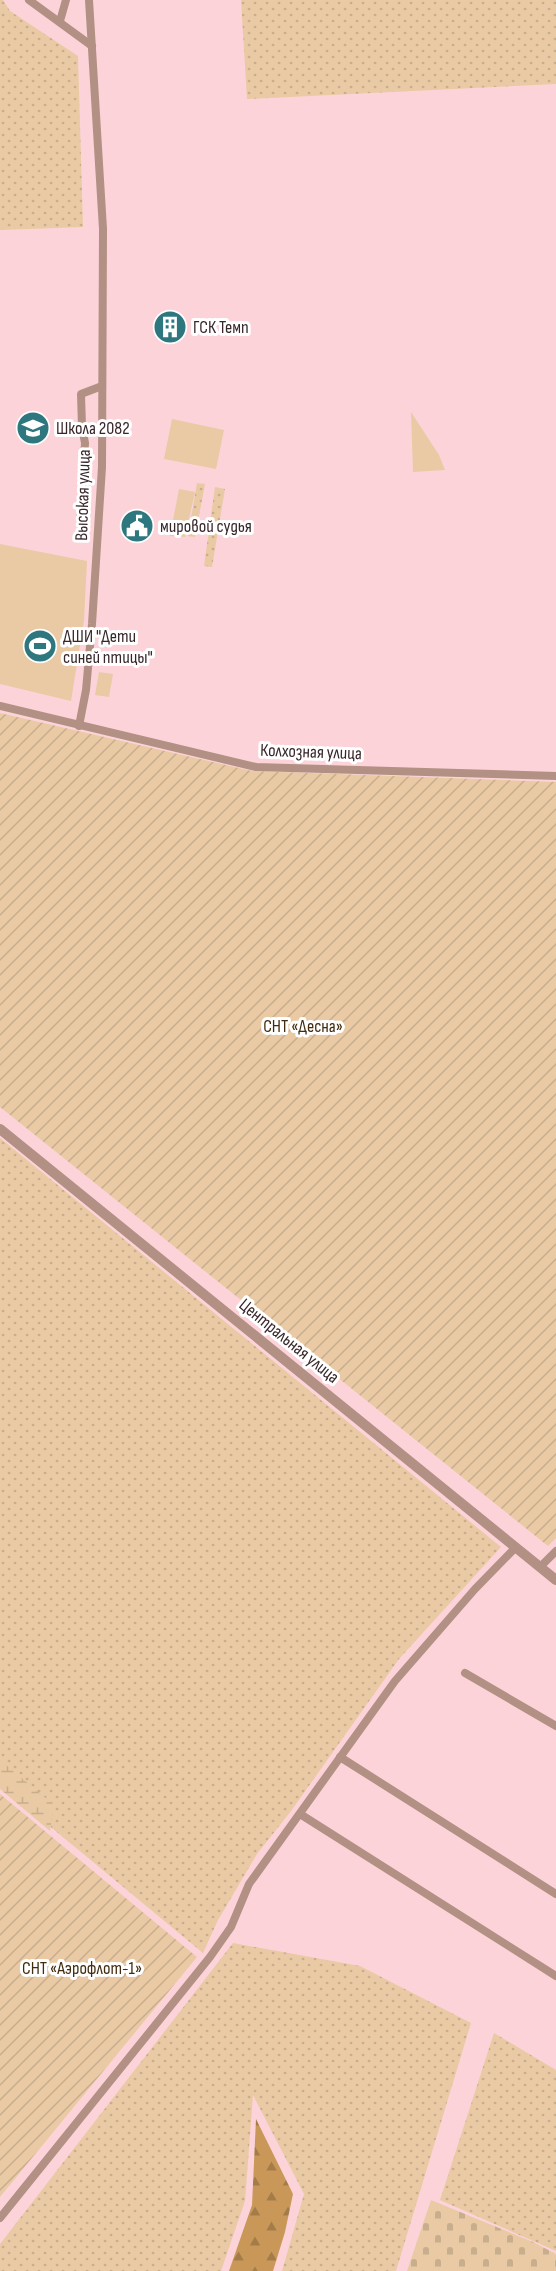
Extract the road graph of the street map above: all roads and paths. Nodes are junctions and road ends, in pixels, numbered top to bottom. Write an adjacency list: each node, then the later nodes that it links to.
1 (29, 0): 4 (street)
2 (66, 0): 4 (street)
3 (89, 0): 5 (street, Высокая улица)
4 (60, 21): 5 (street)
5 (92, 46): 6 (street, Высокая улица)
6 (102, 386): 7 (street); 9 (street, Высокая улица)
7 (80, 524)
8 (0, 706): 9 (street, Колхозная улица)
9 (79, 726): 10 (street, Колхозная улица)
10 (556, 776)
11 (0, 1129): 12 (street, Центральная улица)
12 (516, 1547): 14 (street, Центральная улица); 18 (street)
13 (556, 1551): 14 (street)
14 (540, 1567): 15 (street, Центральная улица)
15 (556, 1580)
16 (465, 1673): 17 (street)
17 (556, 1726)
18 (340, 1757): 19 (street); 20 (street)
19 (300, 1814): 21 (street); 22 (street)
20 (556, 1894)
21 (556, 1976)
22 (0, 2218)

